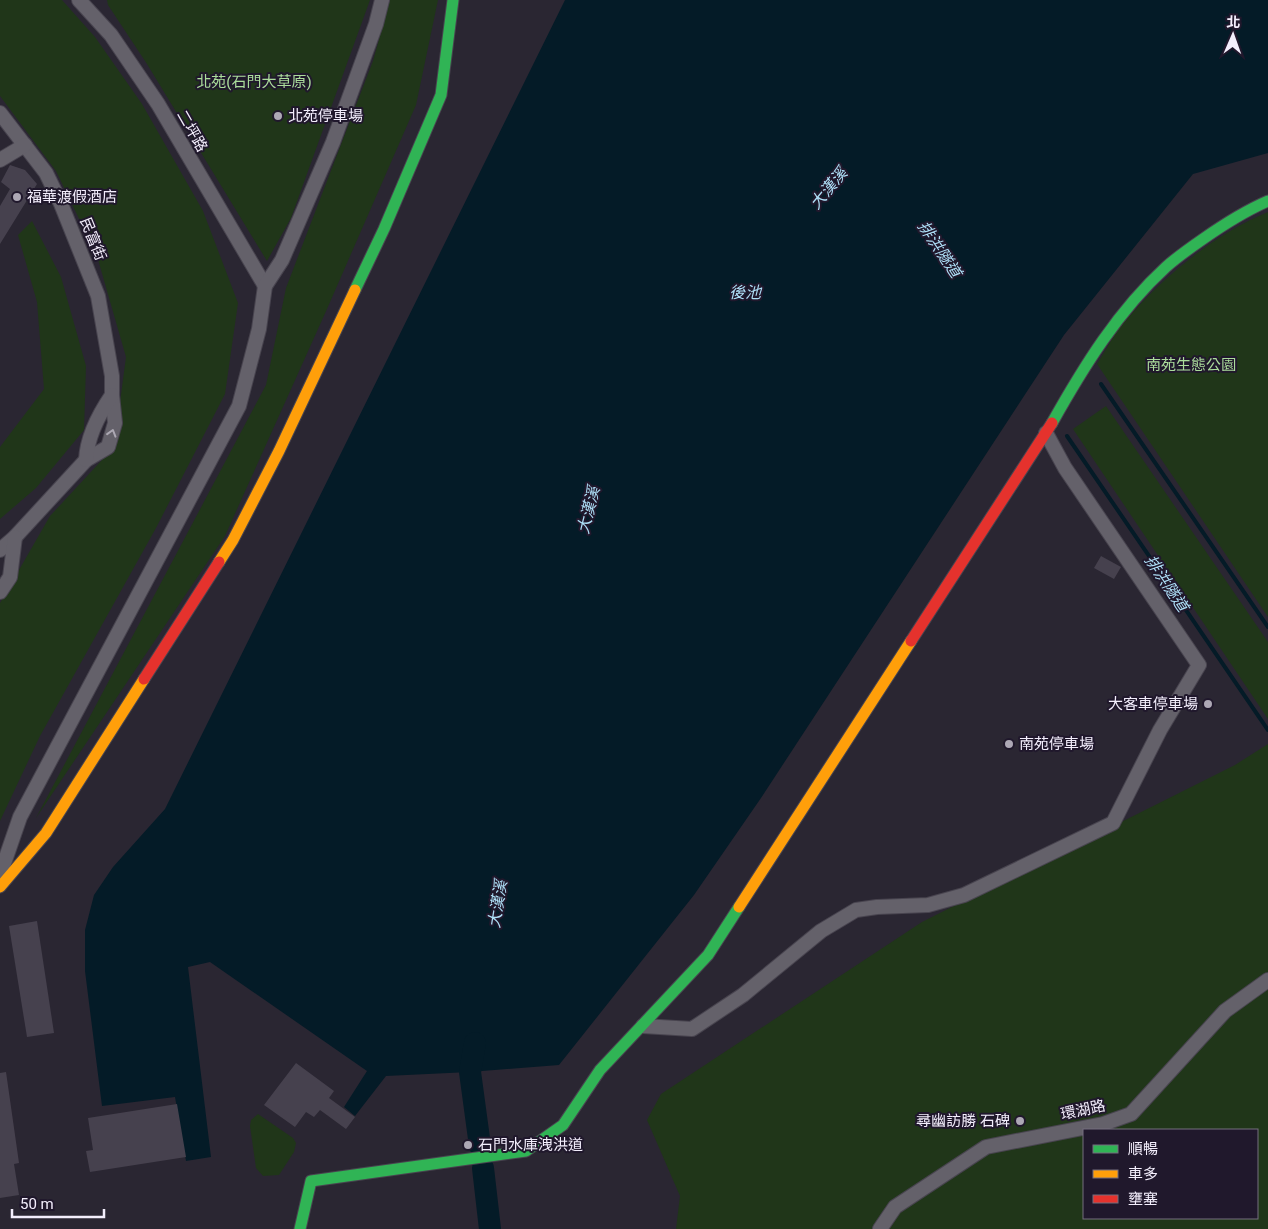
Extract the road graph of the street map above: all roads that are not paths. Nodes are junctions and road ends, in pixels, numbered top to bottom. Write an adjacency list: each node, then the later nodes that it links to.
1 (79, 0): 8 (street, 二坪路)
2 (382, 0): 8 (street)
3 (453, 0): 16 (street)
4 (0, 113): 5 (street, 民富街)
5 (26, 145): 6 (street); 9 (street, 民富街)
6 (0, 160)
7 (1268, 201): 10 (street)
8 (265, 286): 15 (street)
9 (112, 395): 11 (street); 11 (street, 民富街, one-way to 9)
10 (1046, 433): 18 (street); 18 (street)
11 (86, 460): 12 (street, 民富街)
12 (15, 537): 13 (street, 民富街); 14 (street)
13 (0, 550)
14 (0, 592)
15 (0, 875)
16 (0, 887)
17 (1268, 980): 20 (street, 環湖路)
18 (644, 1026): 19 (street)
19 (300, 1229)
20 (880, 1229)

